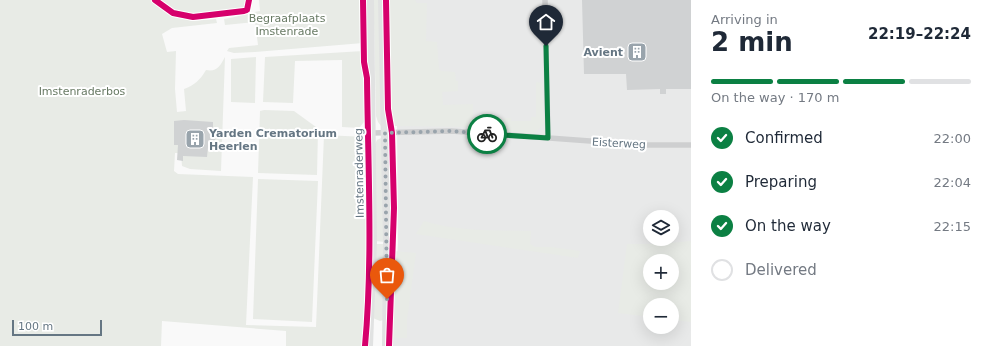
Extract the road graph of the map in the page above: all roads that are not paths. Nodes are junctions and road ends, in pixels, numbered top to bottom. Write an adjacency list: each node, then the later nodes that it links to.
1 (155, 0): 2 (street)
2 (249, 0)
3 (370, 0): 6 (street, Imstenraderweg)
4 (382, 0): 7 (street)
5 (545, 0): 8 (street)
6 (372, 133): 7 (street, Eisterweg); 10 (street, Imstenraderweg)
7 (385, 133): 8 (street, Eisterweg); 11 (street)
8 (548, 138): 9 (street, Eisterweg)
9 (691, 145)
10 (369, 346)
11 (386, 346)

